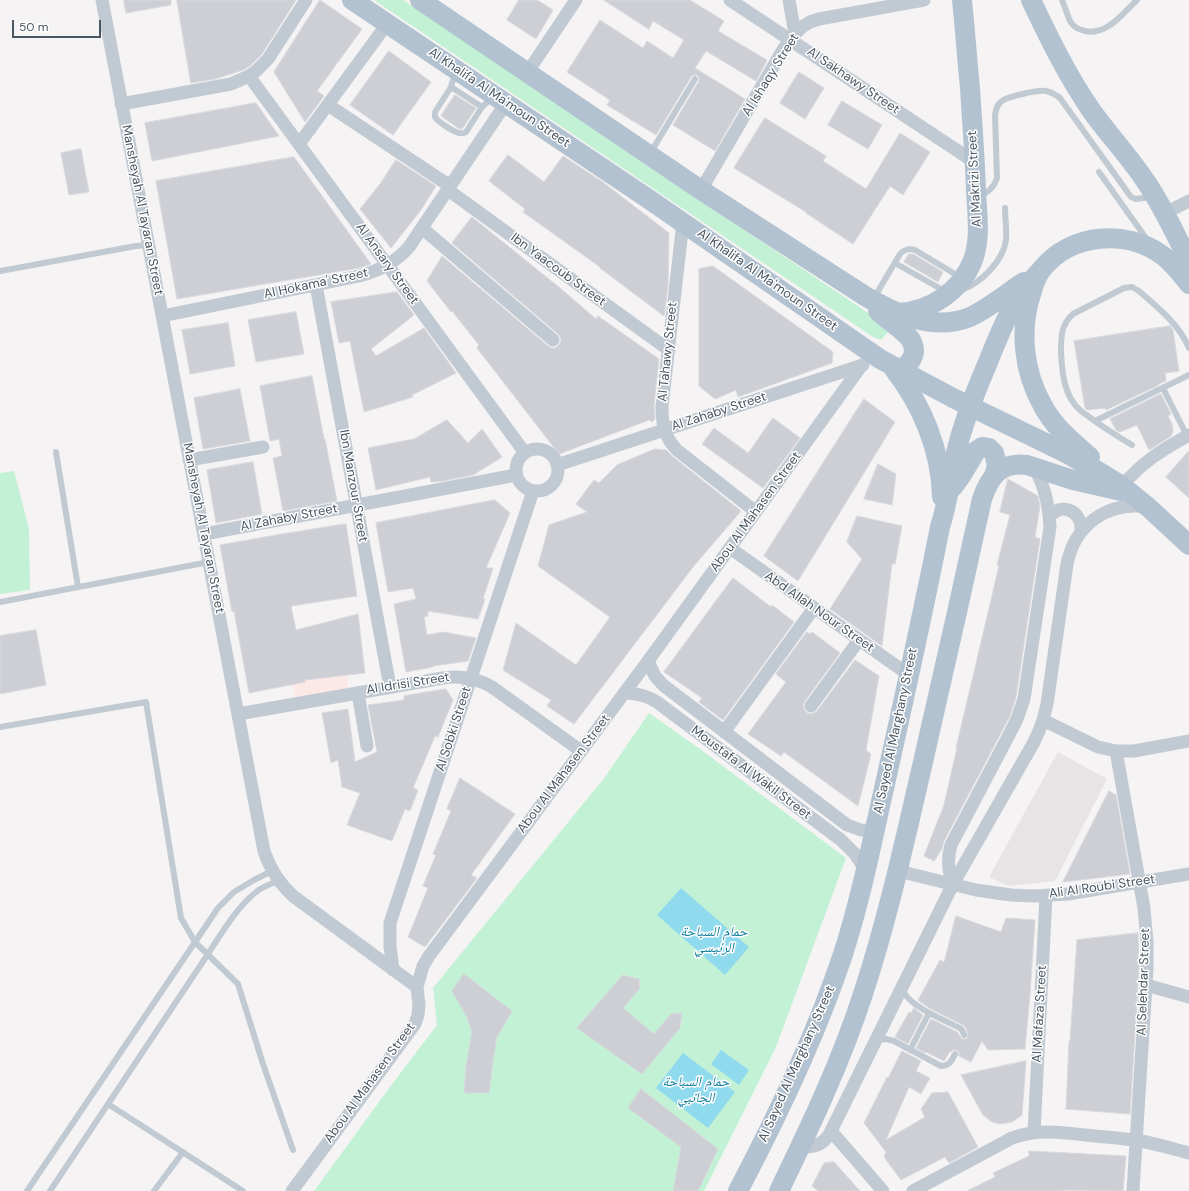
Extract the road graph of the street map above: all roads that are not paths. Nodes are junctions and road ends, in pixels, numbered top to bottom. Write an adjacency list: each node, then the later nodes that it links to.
1 (102, 0): 20 (street, Mansheyah Al Tayaran Street)
2 (306, 0): 16 (street)
3 (352, 0): 13 (main road, Al Khalifa Al Ma'moun Street)
4 (420, 0): 15 (main road)
5 (576, 0): 15 (street)
6 (730, 0): 14 (street, Al Sakhawy Street)
7 (788, 0): 14 (street)
8 (924, 0): 14 (street, Al Ishaqy Street)
9 (962, 0): 24 (main road, Al Makrizi Street)
10 (1031, 0): 28 (main road)
11 (1062, 0): 12 (lane)
12 (1137, 0)
13 (387, 24): 17 (main road, Al Khalifa Al Ma'moun Street); 21 (street)
14 (792, 37): 24 (street, Al Sakhawy Street); 27 (street, Al Ishaqy Street)
15 (527, 73): 23 (main road)
16 (250, 76): 20 (street); 22 (street, Al Ansary Street)
17 (453, 78): 19 (main road, Al Khalifa Al Ma'moun Street); 19 (lane)
18 (695, 79): 23 (lane)
19 (495, 102): 26 (street, Al Hokama' Street); 33 (main road, Al Khalifa Al Ma'moun Street)
20 (122, 104): 35 (street, Mansheyah Al Tayaran Street)
21 (328, 105): 22 (street); 26 (street, Ibn Yaacoub Street)
22 (299, 144): 39 (street, Al Ansary Street)
23 (649, 155): 27 (main road)
24 (976, 163): 29 (main road, Al Makrizi Street)
25 (1099, 172): 36 (lane)
26 (449, 188): 34 (street, Al Hokama' Street); 50 (street, Ibn Yaacoub Street)
27 (701, 190): 45 (main road)
28 (1155, 196): 29 (lane); 32 (main road)
29 (977, 198): 44 (main road, Al Makrizi Street)
30 (1189, 200): 32 (street)
31 (1005, 208): 44 (lane)
32 (1164, 214): 37 (main road)
33 (683, 222): 50 (street, Al Tahawy Street); 51 (main road, Al Khalifa Al Ma'moun Street)
34 (422, 228): 39 (street, Al Hokama' Street); 48 (street)
35 (148, 245): 41 (lane); 47 (street, Mansheyah Al Tayaran Street)
36 (1153, 249): 40 (main road); 42 (main road)
37 (1189, 261)
38 (895, 263): 44 (lane); 44 (lane); 45 (lane)
39 (388, 266): 43 (street, Al Hokama' Street); 61 (street, Al Ansary Street)
40 (1041, 270): 46 (main road); 54 (main road, Al Sayed Al Marghany Street); 67 (main road)
41 (0, 271)
42 (1189, 284)
43 (316, 285): 47 (street, Al Hokama' Street); 70 (street, Ibn Manzour Street)
44 (957, 285): 46 (main road, Al Makrizi Street)
45 (869, 298): 46 (main road); 51 (main road)
46 (897, 313)
47 (162, 316): 62 (street, Mansheyah Al Tayaran Street)
48 (553, 340)
49 (1189, 348): 55 (lane)
50 (668, 350): 56 (street, Al Tahawy Street)
51 (883, 365): 54 (main road, Al Khalifa Al Ma'moun Street); 56 (street, Al Zahaby Street); 72 (street, Abou Al Mahasen Street); 74 (main road)
52 (1189, 375): 53 (lane)
53 (1163, 388): 55 (lane); 57 (lane)
54 (970, 406): 67 (main road, Al Khalifa Al Ma'moun Street); 69 (main road, Al Sayed Al Marghany Street)
55 (1095, 421): 58 (lane)
56 (664, 430): 63 (street, Al Zahaby Street); 72 (street, Al Tahawy Street)
57 (1188, 435): 67 (street)
58 (1132, 445)
59 (263, 447): 62 (street)
60 (56, 452): 80 (lane)
61 (525, 452): 63 (street); 66 (street)
62 (190, 460): 76 (street, Mansheyah Al Tayaran Street)
63 (557, 465): 68 (street)
64 (1034, 467): 65 (main road); 67 (main road); 73 (street)
65 (995, 473): 69 (main road); 103 (main road)
66 (516, 475): 68 (street); 70 (street, Al Zahaby Street)
67 (1122, 487): 71 (main road, Al Khalifa Al Ma'moun Street)
68 (533, 491): 86 (street, Al Sobki Street)
69 (950, 491): 74 (main road, Al Sayed Al Marghany Street)
70 (357, 505): 76 (street, Al Zahaby Street); 87 (street, Ibn Manzour Street)
71 (1148, 507): 75 (street); 77 (main road, Al Khalifa Al Ma'moun Street)
72 (756, 512): 78 (street, Abou Al Mahasen Street)
73 (1050, 516): 75 (street); 100 (street)
74 (940, 528): 85 (main road, Al Sayed Al Marghany Street)
75 (1081, 532): 92 (street)
76 (204, 534): 79 (street, Mansheyah Al Tayaran Street)
77 (1189, 545)
78 (730, 548): 82 (street, Abd Allah Nour Street); 84 (street, Abou Al Mahasen Street)
79 (209, 562): 80 (lane); 91 (street, Mansheyah Al Tayaran Street)
80 (78, 587): 81 (lane)
81 (0, 602)
82 (814, 608): 83 (street, Abd Allah Nour Street); 94 (street)
83 (859, 640): 85 (street, Abd Allah Nour Street); 90 (street)
84 (648, 661): 89 (street, Abou Al Mahasen Street); 94 (street, Moustafa Al Wakil Street)
85 (909, 675): 99 (main road, Al Sayed Al Marghany Street)
86 (471, 678): 87 (street, Al Idrisi Street); 97 (street, Al Idrisi Street); 111 (street, Al Sobki Street)
87 (390, 687): 88 (street, Al Idrisi Street)
88 (358, 693): 91 (street, Al Idrisi Street); 96 (street)
89 (624, 693): 97 (street, Abou Al Mahasen Street); 102 (street, Moustafa Al Wakil Street)
90 (811, 706)
91 (238, 714): 105 (street, Mansheyah Al Tayaran Street)
92 (1043, 720): 98 (street); 101 (street)
93 (0, 727): 109 (lane)
94 (724, 732): 99 (street, Moustafa Al Wakil Street)
95 (1189, 742): 98 (street)
96 (367, 746)
97 (581, 751): 113 (street, Abou Al Mahasen Street)
98 (1116, 752): 106 (street, Al Selehdar Street)
99 (875, 831): 102 (main road, Al Sayed Al Marghany Street)
100 (954, 840): 101 (street); 107 (street)
101 (973, 850): 107 (street)
102 (866, 871): 134 (main road, Al Sayed Al Marghany Street)
103 (898, 871): 107 (street, Ali Al Roubi Street); 125 (main road)
104 (1189, 874): 106 (street, Ali Al Roubi Street)
105 (275, 876): 109 (lane); 110 (lane); 111 (street, Mansheyah Al Tayaran Street)
106 (1140, 882): 108 (street, Ali Al Roubi Street); 112 (street, Al Selehdar Street)
107 (954, 884): 108 (street, Ali Al Roubi Street); 114 (street)
108 (1046, 896): 123 (street, Al Mafaza Street)
109 (195, 942): 110 (lane); 129 (lane)
110 (208, 954): 121 (lane); 126 (lane)
111 (393, 970): 113 (street, Mansheyah Al Tayaran Street)
112 (1146, 985): 115 (street); 124 (street, Al Selehdar Street)
113 (417, 987): 133 (street, Abou Al Mahasen Street)
114 (902, 989): 116 (lane); 118 (street)
115 (1189, 997)
116 (929, 1012): 117 (lane); 119 (lane)
117 (964, 1035)
118 (875, 1040): 119 (lane); 122 (street)
119 (910, 1050): 120 (lane)
120 (955, 1054)
121 (108, 1104): 127 (lane); 130 (lane)
122 (831, 1131): 125 (street); 136 (street)
123 (1034, 1132): 124 (street); 137 (street)
124 (1136, 1141): 128 (street); 138 (street, Al Selehdar Street)
125 (801, 1146): 135 (main road)
126 (293, 1150)
127 (183, 1152): 131 (lane); 132 (lane)
128 (1189, 1153)
129 (26, 1191)
130 (50, 1191)
131 (154, 1191)
132 (243, 1191)
133 (292, 1191)
134 (738, 1191)
135 (778, 1191)
136 (883, 1191)
137 (913, 1191)
138 (1133, 1191)

